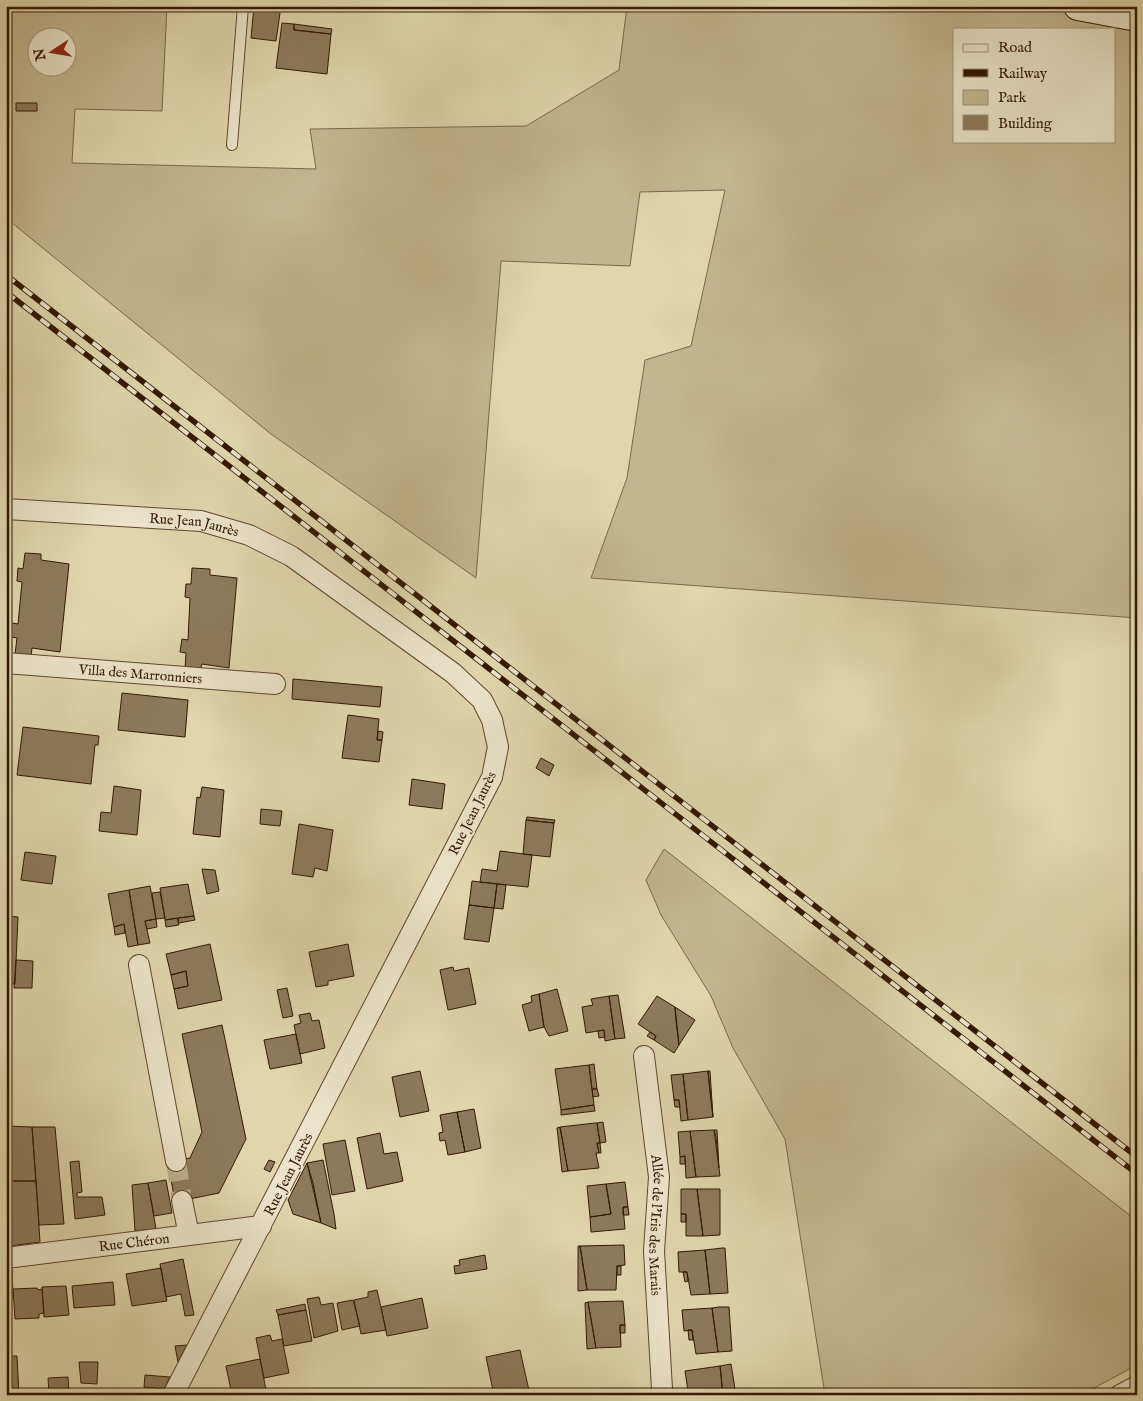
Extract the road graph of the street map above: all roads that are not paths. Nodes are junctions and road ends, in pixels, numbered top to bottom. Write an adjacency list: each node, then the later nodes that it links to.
1 (243, 6): 4 (lane)
2 (1078, 6): 3 (main road)
3 (1137, 16)
4 (232, 145)
5 (6, 509): 12 (street, Rue Jean Jaurès)
6 (6, 663): 7 (street, Villa des Marronniers)
7 (275, 684)
8 (139, 965): 10 (street)
9 (644, 1056): 17 (street, Allée de l'Iris des Marais)
10 (176, 1161)
11 (182, 1201): 13 (street)
12 (261, 1226): 13 (street, Rue Chéron); 16 (street, Rue Jean Jaurès)
13 (189, 1235): 14 (street, Rue Chéron)
14 (6, 1258)
15 (1137, 1386): 18 (street)
16 (174, 1395)
17 (664, 1395)
18 (1120, 1395)

